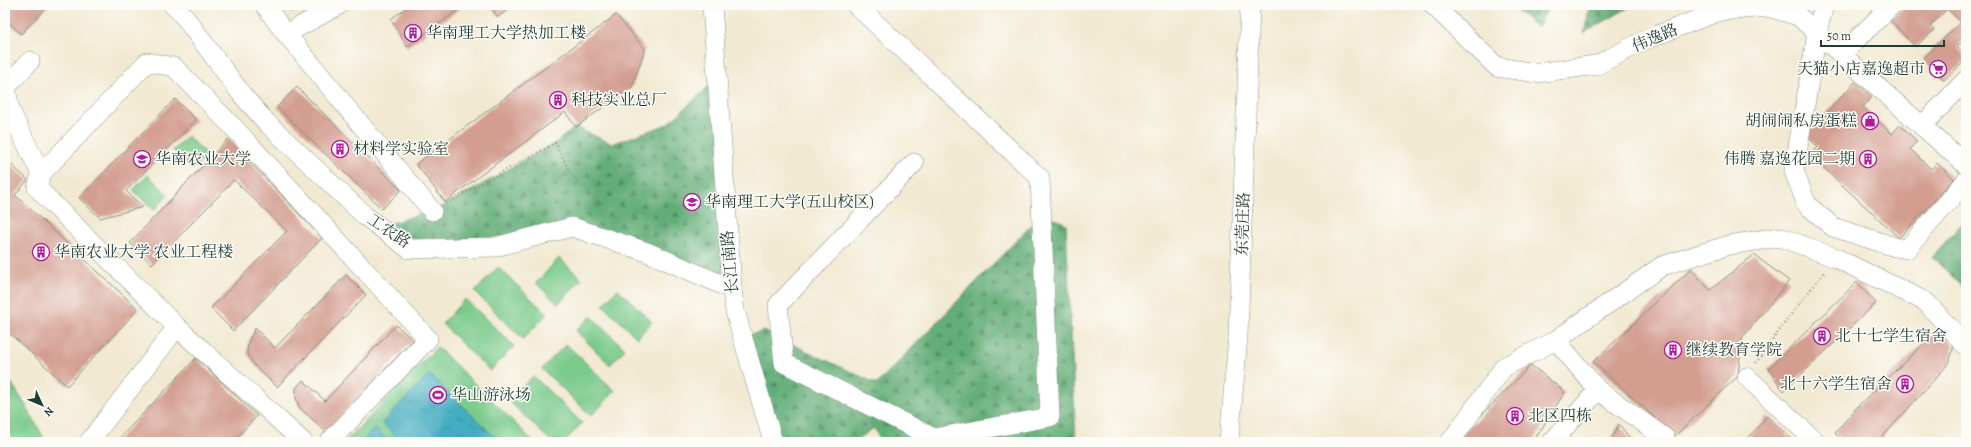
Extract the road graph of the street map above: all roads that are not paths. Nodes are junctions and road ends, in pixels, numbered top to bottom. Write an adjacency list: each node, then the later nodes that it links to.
1 (173, 5): 21 (street, 工农路)
2 (265, 5): 11 (street)
3 (339, 5): 11 (street)
4 (712, 5): 21 (street, 长江南路)
5 (856, 5): 16 (street)
6 (1250, 5): 31 (street, 东莞庄路)
7 (1433, 5): 10 (street, 伟逸路)
8 (1824, 5): 10 (street)
9 (1892, 5): 12 (street)
10 (1817, 33): 12 (street, 伟逸路); 19 (street)
11 (286, 34): 20 (street)
12 (1841, 55): 15 (street, 伟逸路)
13 (30, 61): 18 (street)
14 (1966, 80): 15 (street)
15 (1922, 126): 17 (street, 伟逸路)
16 (914, 162)
17 (1966, 165)
18 (41, 174): 22 (street); 29 (street)
19 (1966, 181)
20 (432, 211)
21 (732, 289): 30 (street, 长江南路)
22 (177, 327): 27 (street); 28 (street)
23 (1556, 340): 24 (street); 26 (street); 32 (street)
24 (1966, 346)
25 (1747, 377): 35 (street)
26 (1598, 390): 33 (street); 34 (street)
27 (89, 442)
28 (302, 442)
29 (329, 442)
30 (773, 442)
31 (1229, 442)
32 (1450, 442)
33 (1552, 442)
34 (1664, 442)
35 (1816, 442)

